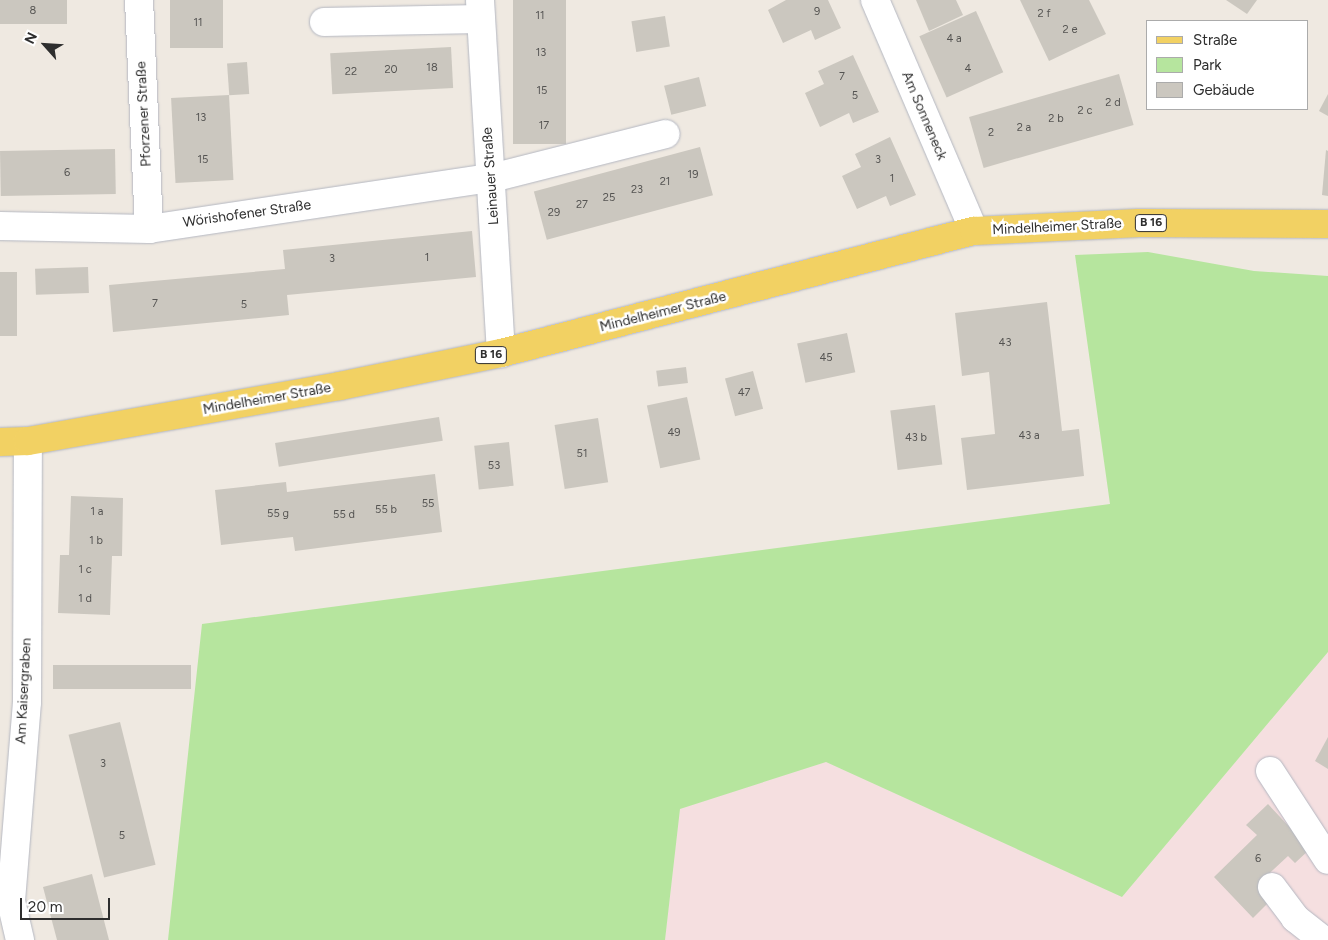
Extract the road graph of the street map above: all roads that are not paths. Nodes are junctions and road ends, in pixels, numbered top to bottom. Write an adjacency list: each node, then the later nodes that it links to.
1 (139, 0): 9 (street, Pforzener Straße)
2 (875, 0): 10 (street, Am Sonneneck)
3 (480, 10): 4 (street); 6 (street, Leinauer Straße)
4 (324, 22)
5 (666, 134): 6 (street, Wörishofener Straße)
6 (492, 178): 9 (street, Wörishofener Straße); 11 (street, Leinauer Straße)
7 (1328, 224): 10 (main road, Mindelheimer Straße / B 16)
8 (0, 226): 9 (street, Wörishofener Straße)
9 (149, 229)
10 (974, 231): 11 (main road, Mindelheimer Straße / B 16)
11 (501, 353): 12 (main road, Mindelheimer Straße / B 16)
12 (28, 441): 13 (main road, Mindelheimer Straße / B 16); 17 (street, Am Kaisergraben)
13 (0, 442)
14 (1270, 771): 15 (street)
15 (1328, 860)
16 (1272, 887): 18 (street)
17 (20, 940)
18 (1323, 940)

